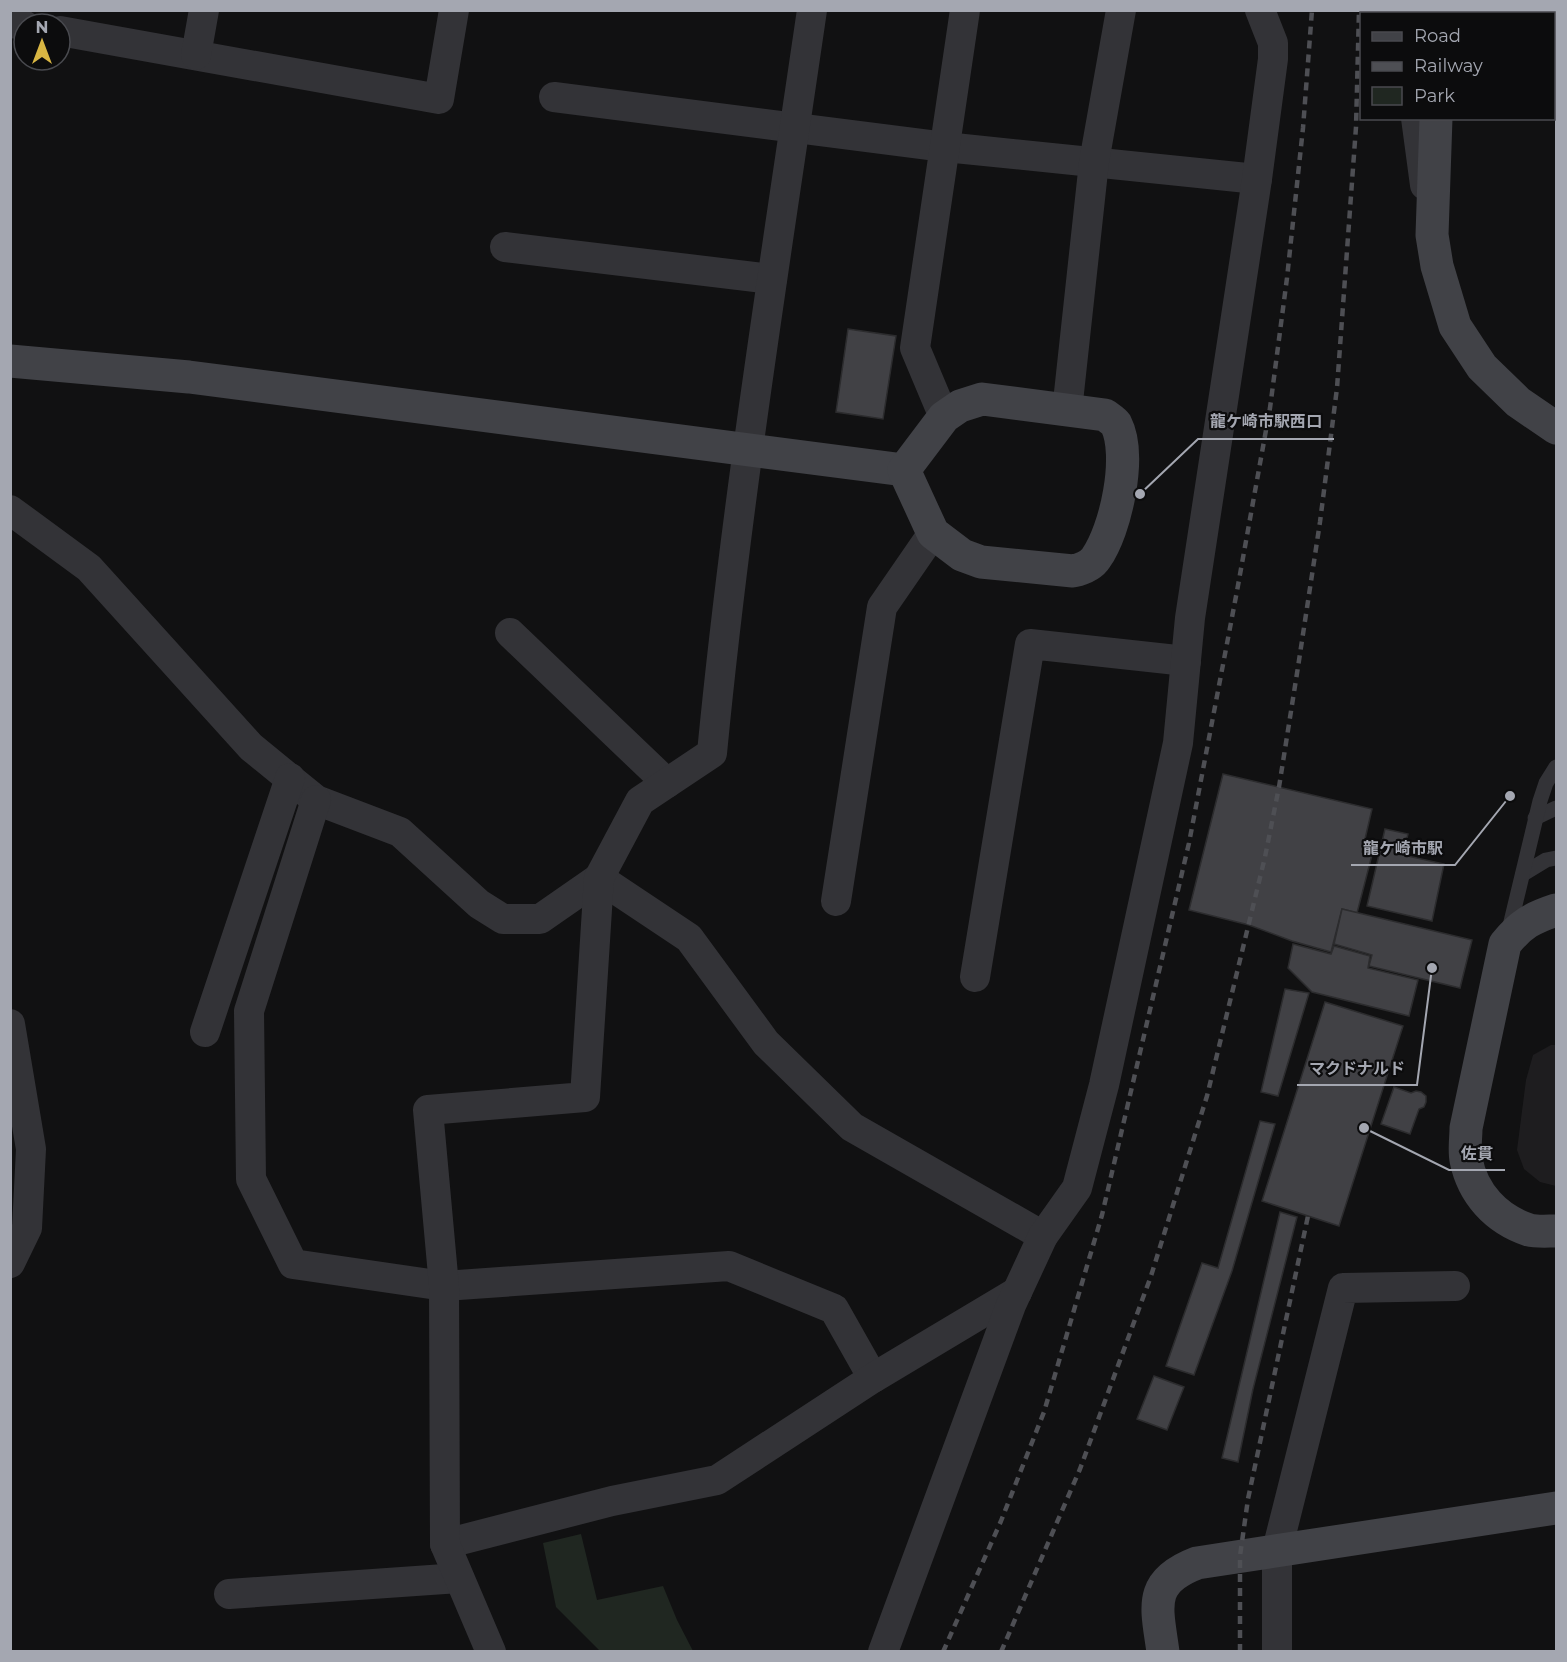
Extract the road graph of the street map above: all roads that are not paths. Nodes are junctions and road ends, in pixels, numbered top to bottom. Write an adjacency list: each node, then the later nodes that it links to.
1 (204, 10): 8 (street)
2 (454, 10): 8 (street)
3 (812, 10): 12 (street)
4 (965, 10): 13 (street)
5 (1121, 10): 14 (street)
6 (1262, 12): 15 (street)
7 (72, 33): 8 (street)
8 (196, 56)
9 (554, 97): 12 (street)
10 (1416, 120): 16 (street)
11 (1436, 120): 16 (street)
12 (795, 129): 13 (street); 18 (street)
13 (945, 147): 14 (street); 21 (street)
14 (1094, 162): 15 (street); 20 (street)
15 (1257, 179): 28 (street)
16 (1432, 235): 22 (street)
17 (505, 247): 18 (street)
18 (772, 279): 23 (street)
19 (10, 361): 23 (street)
20 (1067, 411): 21 (street); 26 (street)
21 (944, 417): 24 (street)
22 (1557, 428)
23 (748, 450): 24 (street); 31 (street)
24 (904, 470): 26 (street)
25 (10, 510): 30 (street)
26 (933, 533): 38 (street)
27 (510, 633): 31 (street)
28 (1186, 661): 41 (street); 45 (street)
29 (1557, 767): 34 (lane)
30 (290, 778): 32 (street); 43 (street)
31 (667, 783): 37 (street)
32 (316, 800): 37 (street); 47 (street)
33 (1557, 808): 34 (lane)
34 (1535, 818): 36 (lane)
35 (1557, 858): 36 (lane)
36 (1523, 874): 40 (lane)
37 (599, 878): 45 (street); 47 (street)
38 (836, 901)
39 (1557, 910): 40 (street)
40 (1505, 944): 44 (street)
41 (975, 977)
42 (10, 1024): 46 (street)
43 (205, 1032)
44 (1557, 1231)
45 (1043, 1236): 49 (street)
46 (10, 1263)
47 (444, 1286): 50 (street); 52 (street)
48 (1455, 1286): 53 (street)
49 (1017, 1292): 50 (street); 57 (street)
50 (873, 1378): 52 (street)
51 (1557, 1508): 53 (street)
52 (445, 1544): 54 (street)
53 (1277, 1550): 58 (street); 59 (street)
54 (459, 1578): 55 (street); 56 (street)
55 (229, 1594)
56 (490, 1651)
57 (883, 1651)
58 (1163, 1652)
59 (1277, 1652)

